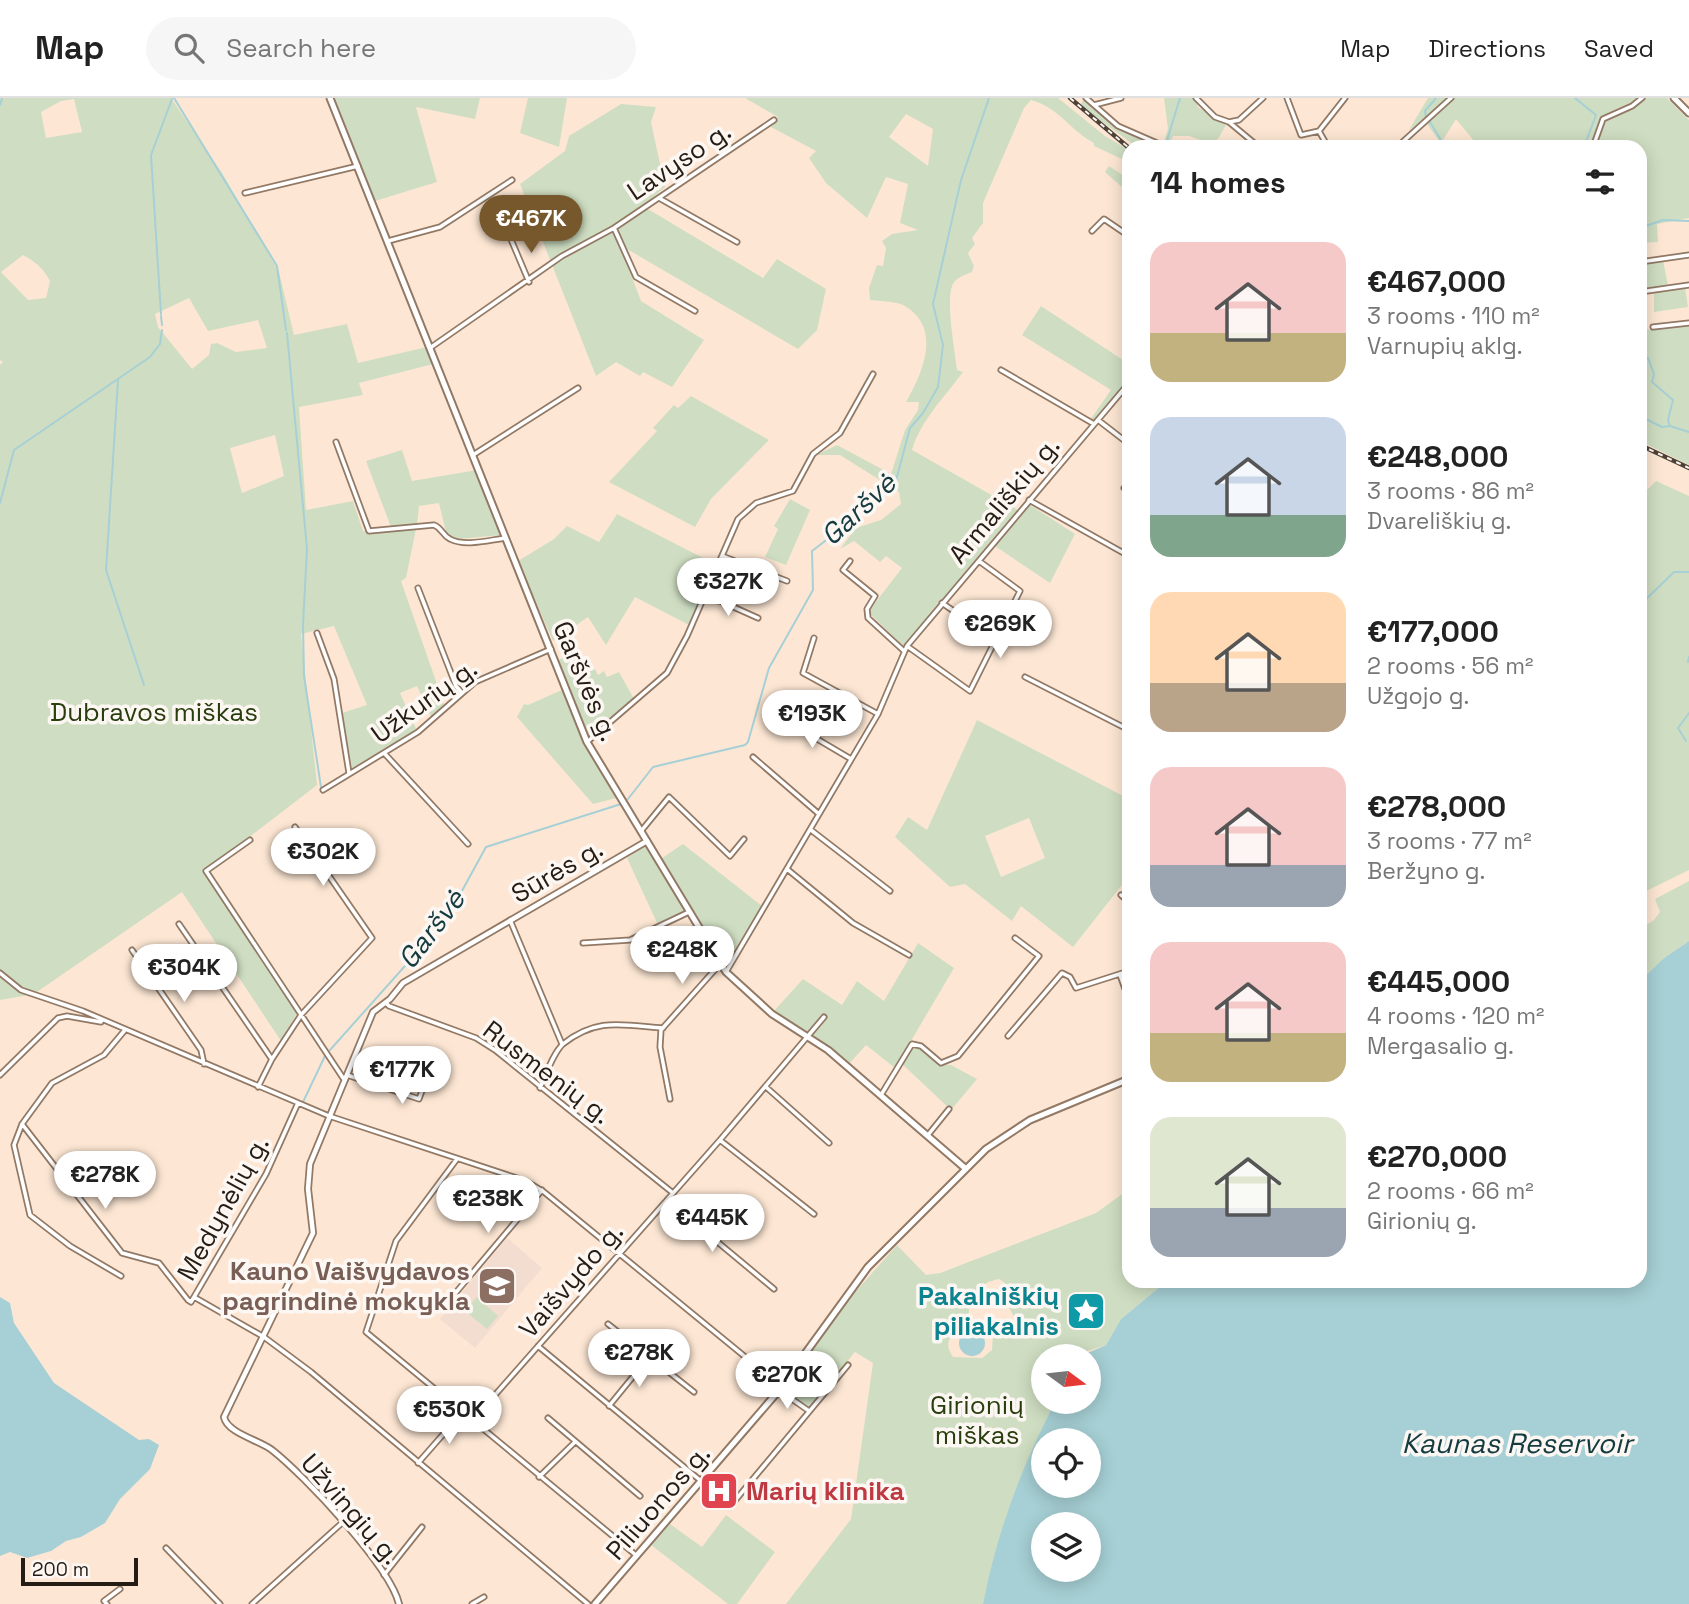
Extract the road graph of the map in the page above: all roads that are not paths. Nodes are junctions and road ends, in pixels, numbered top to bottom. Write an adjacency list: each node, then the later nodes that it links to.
1 (330, 98): 21 (main road, Garšvės g.)
2 (1086, 98): 11 (street)
3 (1121, 98): 11 (street)
4 (1196, 98): 14 (street)
5 (1263, 98): 14 (street)
6 (1287, 98): 15 (street)
7 (1345, 98): 15 (street)
8 (1451, 98): 19 (street)
9 (1642, 98): 20 (street)
10 (1674, 98): 12 (main road)
11 (1094, 105): 16 (street)
12 (1689, 113)
13 (774, 120): 24 (street, Lavyso g.)
14 (1228, 122): 17 (street)
15 (1319, 131): 18 (street)
16 (1150, 140)
17 (1250, 140)
18 (1324, 140)
19 (1405, 140)
20 (1596, 140)
21 (358, 166): 23 (street); 29 (main road, Garšvės g.)
22 (512, 180): 29 (street)
23 (245, 193)
24 (659, 198): 25 (street, Lavyso g.); 30 (street)
25 (614, 228): 33 (street, Lavyso g.); 36 (street)
26 (1092, 231): 27 (street)
27 (1122, 231)
28 (510, 237): 33 (street)
29 (388, 241): 39 (main road, Garšvės g.)
30 (737, 242)
31 (1689, 255): 32 (street)
32 (1647, 261)
33 (529, 282): 39 (street, Lavyso g.)
34 (1689, 285): 35 (street)
35 (1647, 291)
36 (695, 312)
37 (1689, 323): 38 (street)
38 (1653, 327)
39 (430, 348): 48 (main road, Garšvės g.)
40 (1001, 370): 45 (street)
41 (873, 374): 52 (street)
42 (578, 388): 48 (street)
43 (1122, 391): 44 (street, Armališkių g.)
44 (1098, 420): 45 (street, Armališkių g.); 46 (street)
45 (1094, 425): 49 (street, Armališkių g.)
46 (1122, 439)
47 (336, 442): 50 (street)
48 (473, 455): 50 (main road, Garšvės g.)
49 (1030, 500): 51 (street); 53 (street, Armališkių g.)
50 (506, 538): 63 (main road, Garšvės g.)
51 (1122, 551)
52 (722, 556): 55 (street); 57 (street)
53 (978, 560): 58 (street, Armališkių g.); 62 (street)
54 (850, 561): 64 (street)
55 (787, 581)
56 (418, 588): 66 (street)
57 (703, 599): 59 (street); 70 (street)
58 (942, 603): 62 (street); 64 (street, Armališkių g.)
59 (758, 618)
60 (317, 633): 74 (street)
61 (814, 638): 67 (street)
62 (996, 640): 64 (street)
63 (551, 649): 66 (street, Užkurių g.); 70 (main road, Garšvės g.)
64 (905, 649): 67 (street, Armališkių g.)
65 (1025, 677): 69 (street)
66 (462, 693): 71 (street, Užkurių g.)
67 (878, 714): 73 (street, Armališkių g.)
68 (785, 720): 73 (street)
69 (1122, 726)
70 (587, 742): 78 (main road, Garšvės g.)
71 (385, 754): 74 (street, Užkurių g.); 83 (street)
72 (754, 757): 76 (street)
73 (852, 759): 76 (street, Armališkių g.)
74 (349, 773): 75 (street, Užkurių g.)
75 (323, 790)
76 (819, 814): 79 (street, Armališkių g.)
77 (295, 827): 99 (street)
78 (642, 830): 80 (street); 82 (main road, Garšvės g.)
79 (811, 830): 84 (street, Armališkių g.); 85 (street)
80 (744, 839)
81 (250, 840): 99 (street)
82 (648, 841): 86 (main road, Garšvės g.); 87 (street, Sūrės g.)
83 (468, 844)
84 (788, 869): 92 (street); 94 (street, Armališkių g.)
85 (890, 891)
86 (689, 912): 90 (street); 93 (main road, Garšvės g.)
87 (510, 920): 98 (street, Sūrės g.); 106 (street)
88 (179, 925): 107 (street)
89 (1015, 938): 116 (street)
90 (583, 943)
91 (132, 950): 108 (street)
92 (909, 956)
93 (720, 964): 94 (main road, Garšvės g.); 102 (street)
94 (726, 972): 105 (main road, Garšvės g.)
95 (0, 973): 101 (street)
96 (1120, 974): 97 (street); 104 (street)
97 (1122, 980)
98 (386, 1003): 111 (street, Sūrės g.); 115 (street, Rusmenių g.)
99 (301, 1015): 107 (street); 111 (street)
100 (824, 1017): 105 (street, Vaišvydo g.)
101 (107, 1023): 103 (street); 110 (street)
102 (663, 1028): 106 (street); 117 (street)
103 (125, 1030): 108 (street); 121 (street)
104 (1009, 1035)
105 (810, 1037): 114 (street, Vaišvydo g.); 116 (main road, Garšvės g.)
106 (563, 1044): 115 (street)
107 (272, 1059): 113 (street)
108 (204, 1064): 113 (street)
109 (430, 1069): 111 (street)
110 (0, 1075)
111 (344, 1076): 120 (street, Sūrės g.)
112 (1122, 1082): 126 (main road, Piliuonos g.)
113 (258, 1087): 118 (street)
114 (766, 1087): 123 (street, Vaišvydo g.); 124 (street)
115 (540, 1088): 128 (street, Rusmenių g.)
116 (881, 1095): 122 (main road, Garšvės g.)
117 (670, 1099)
118 (298, 1103): 120 (street); 135 (street, Medynėlių g.)
119 (949, 1110): 122 (street)
120 (329, 1116): 125 (street); 137 (street, Užvingių g.)
121 (22, 1124): 132 (street); 135 (street)
122 (928, 1135): 126 (main road, Garšvės g.)
123 (720, 1140): 128 (street, Vaišvydo g.); 130 (street)
124 (829, 1143)
125 (457, 1158): 127 (street); 145 (street)
126 (966, 1169): 141 (main road, Piliuonos g.)
127 (542, 1190): 131 (street); 134 (street)
128 (673, 1193): 129 (street, Vaišvydo g.)
129 (667, 1200): 131 (street, Vaišvydo g.); 133 (street)
130 (814, 1214)
131 (619, 1254): 138 (street, Vaišvydo g.); 141 (street)
132 (121, 1276)
133 (774, 1289)
134 (453, 1296)
135 (194, 1297): 137 (street, Medynėlių g.)
136 (608, 1324): 139 (street)
137 (264, 1337): 149 (street, Medynėlių g.); 154 (street, Užvingių g.)
138 (538, 1346): 143 (street); 147 (street, Vaišvydo g.)
139 (649, 1357): 142 (street); 143 (street)
140 (848, 1365): 144 (street)
141 (780, 1388): 144 (street); 151 (main road, Piliuonos g.)
142 (694, 1392)
143 (609, 1406): 151 (street)
144 (809, 1411): 153 (street)
145 (461, 1414): 147 (street); 149 (street)
146 (548, 1418): 148 (street)
147 (472, 1421): 150 (street)
148 (575, 1442): 150 (street); 152 (street)
149 (418, 1463): 166 (street, Medynėlių g.)
150 (539, 1477): 157 (street)
151 (701, 1481): 157 (main road, Piliuonos g.)
152 (640, 1496)
153 (733, 1503)
154 (343, 1522): 158 (street, Užvingių g.); 163 (street)
155 (422, 1527): 158 (street)
156 (166, 1548): 162 (street)
157 (637, 1556): 167 (main road, Piliuonos g.)
158 (384, 1574): 164 (street, Užvingių g.)
159 (120, 1589): 161 (street)
160 (484, 1597): 165 (street)
161 (107, 1604)
162 (220, 1604)
163 (252, 1604)
164 (399, 1604)
165 (472, 1604)
166 (588, 1604)
167 (595, 1604)

